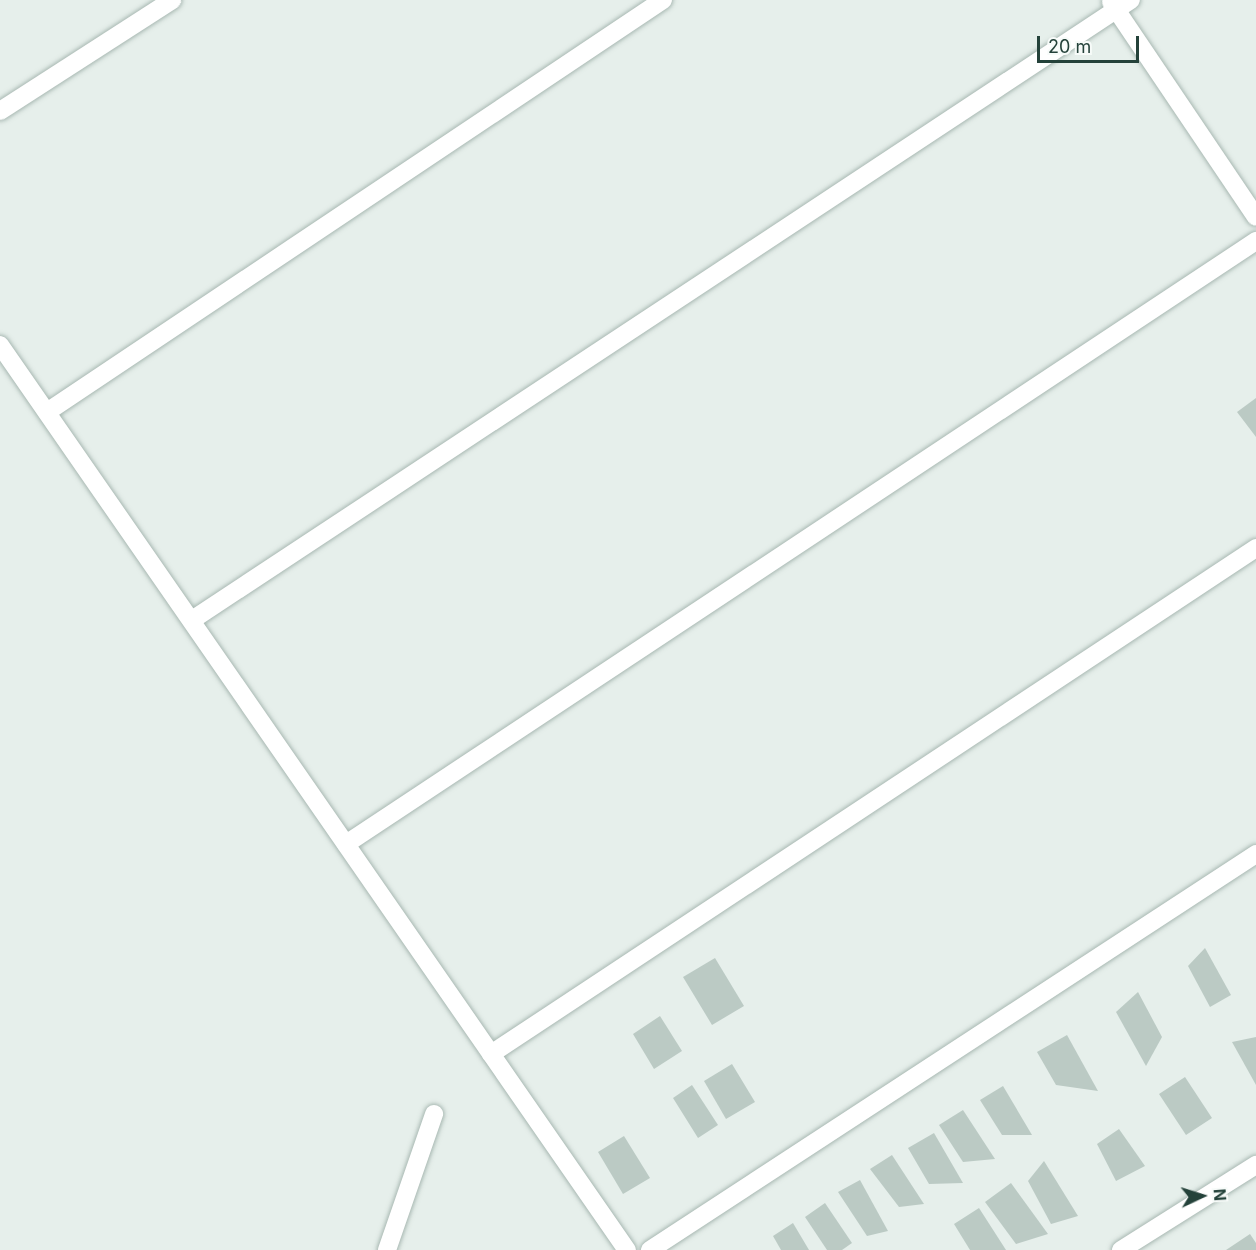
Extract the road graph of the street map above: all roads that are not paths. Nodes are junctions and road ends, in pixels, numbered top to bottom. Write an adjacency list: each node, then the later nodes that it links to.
1 (172, 0): 4 (street)
2 (663, 0): 8 (street)
3 (1119, 3): 5 (street); 10 (street)
4 (0, 111)
5 (1256, 217)
6 (1256, 241): 11 (street)
7 (0, 345): 8 (street)
8 (47, 412): 10 (street)
9 (1256, 548): 13 (street)
10 (192, 620): 11 (street)
11 (346, 844): 13 (street)
12 (1256, 854): 18 (street)
13 (491, 1054): 17 (street)
14 (434, 1114): 16 (street)
15 (1256, 1165): 19 (street)
16 (387, 1250)
17 (627, 1250)
18 (650, 1250)
19 (1121, 1250)

